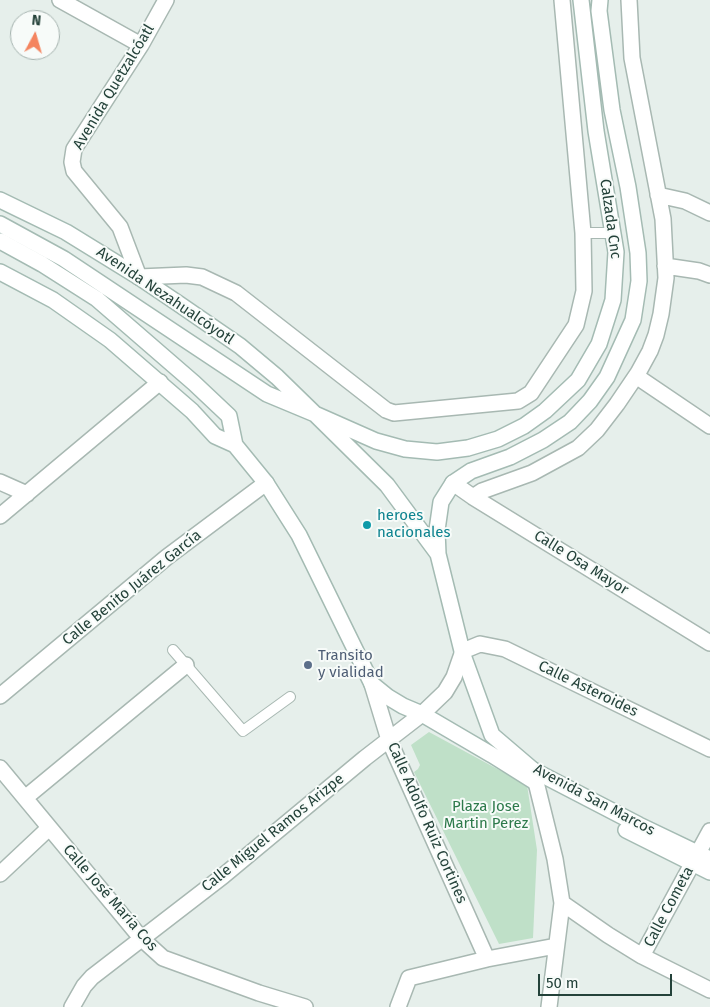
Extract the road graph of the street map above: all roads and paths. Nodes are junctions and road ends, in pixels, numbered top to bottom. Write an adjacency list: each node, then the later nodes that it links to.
1 (60, 0): 7 (street)
2 (166, 0): 7 (street, Avenida Quetzalcóatl)
3 (562, 0): 8 (street)
4 (581, 0): 8 (street, Calzada Cnc)
5 (600, 0): 27 (street, Calzada Cnc)
6 (629, 0): 9 (street)
7 (141, 45): 19 (street, Avenida Quetzalcóatl)
8 (585, 132): 13 (street); 14 (street, Calzada Cnc)
9 (658, 196): 11 (street); 16 (street)
10 (0, 200): 19 (street, Avenida Nezahualcóyotl)
11 (710, 213)
12 (0, 224): 22 (street, Avenida Nezahualcóyotl)
13 (583, 233): 14 (lane); 19 (street)
14 (612, 233): 22 (street, Calzada Cnc)
15 (0, 241): 24 (street)
16 (665, 266): 18 (street); 20 (street)
17 (0, 272): 21 (street)
18 (710, 275)
19 (139, 277): 22 (street, Avenida Nezahualcóyotl)
20 (636, 376): 23 (street); 29 (street)
21 (160, 382): 24 (street); 28 (street)
22 (315, 414): 31 (street, Avenida Nezahualcóyotl)
23 (710, 426)
24 (235, 445): 26 (street)
25 (0, 482): 28 (street)
26 (266, 483): 36 (street); 37 (street, Calle Benito Juárez García)
27 (454, 483): 29 (street, Calle Osa Mayor); 31 (street, Calzada Cnc)
28 (27, 494): 30 (street)
29 (473, 497): 32 (street, Calle Osa Mayor)
30 (0, 516)
31 (438, 554): 34 (street, Avenida San Marcos)
32 (710, 643)
33 (173, 650): 35 (lane)
34 (463, 651): 39 (street, Calle Miguel Ramos Arizpe); 41 (street, Calle Asteroides); 43 (street, Avenida San Marcos)
35 (186, 665): 38 (lane); 44 (street)
36 (372, 684): 39 (street); 40 (street, Calle Adolfo Ruiz Cortines)
37 (0, 696)
38 (290, 697)
39 (422, 714): 40 (street, Calle Miguel Ramos Arizpe); 43 (street)
40 (390, 740): 51 (street, Calle Miguel Ramos Arizpe); 54 (street, Calle Adolfo Ruiz Cortines)
41 (710, 749)
42 (0, 768): 44 (street, Calle José María Cos)
43 (535, 777): 47 (street, Avenida San Marcos); 50 (street)
44 (25, 798): 45 (street, Calle José María Cos)
45 (49, 828): 49 (street); 51 (street, Calle José María Cos)
46 (710, 831): 47 (street, Calle Cometa)
47 (700, 858): 48 (street, Avenida San Marcos); 53 (street, Calle Cometa)
48 (710, 872)
49 (0, 874)
50 (562, 903): 52 (street); 53 (street)
51 (141, 938): 56 (street, Calle José María Cos); 57 (street, Calle Miguel Ramos Arizpe)
52 (556, 946): 54 (street); 60 (street)
53 (642, 956): 55 (street)
54 (487, 959): 59 (street)
55 (710, 990)
56 (256, 1000): 58 (street, Calle José María Cos)
57 (72, 1007)
58 (305, 1007)
59 (398, 1007)
60 (549, 1007)

